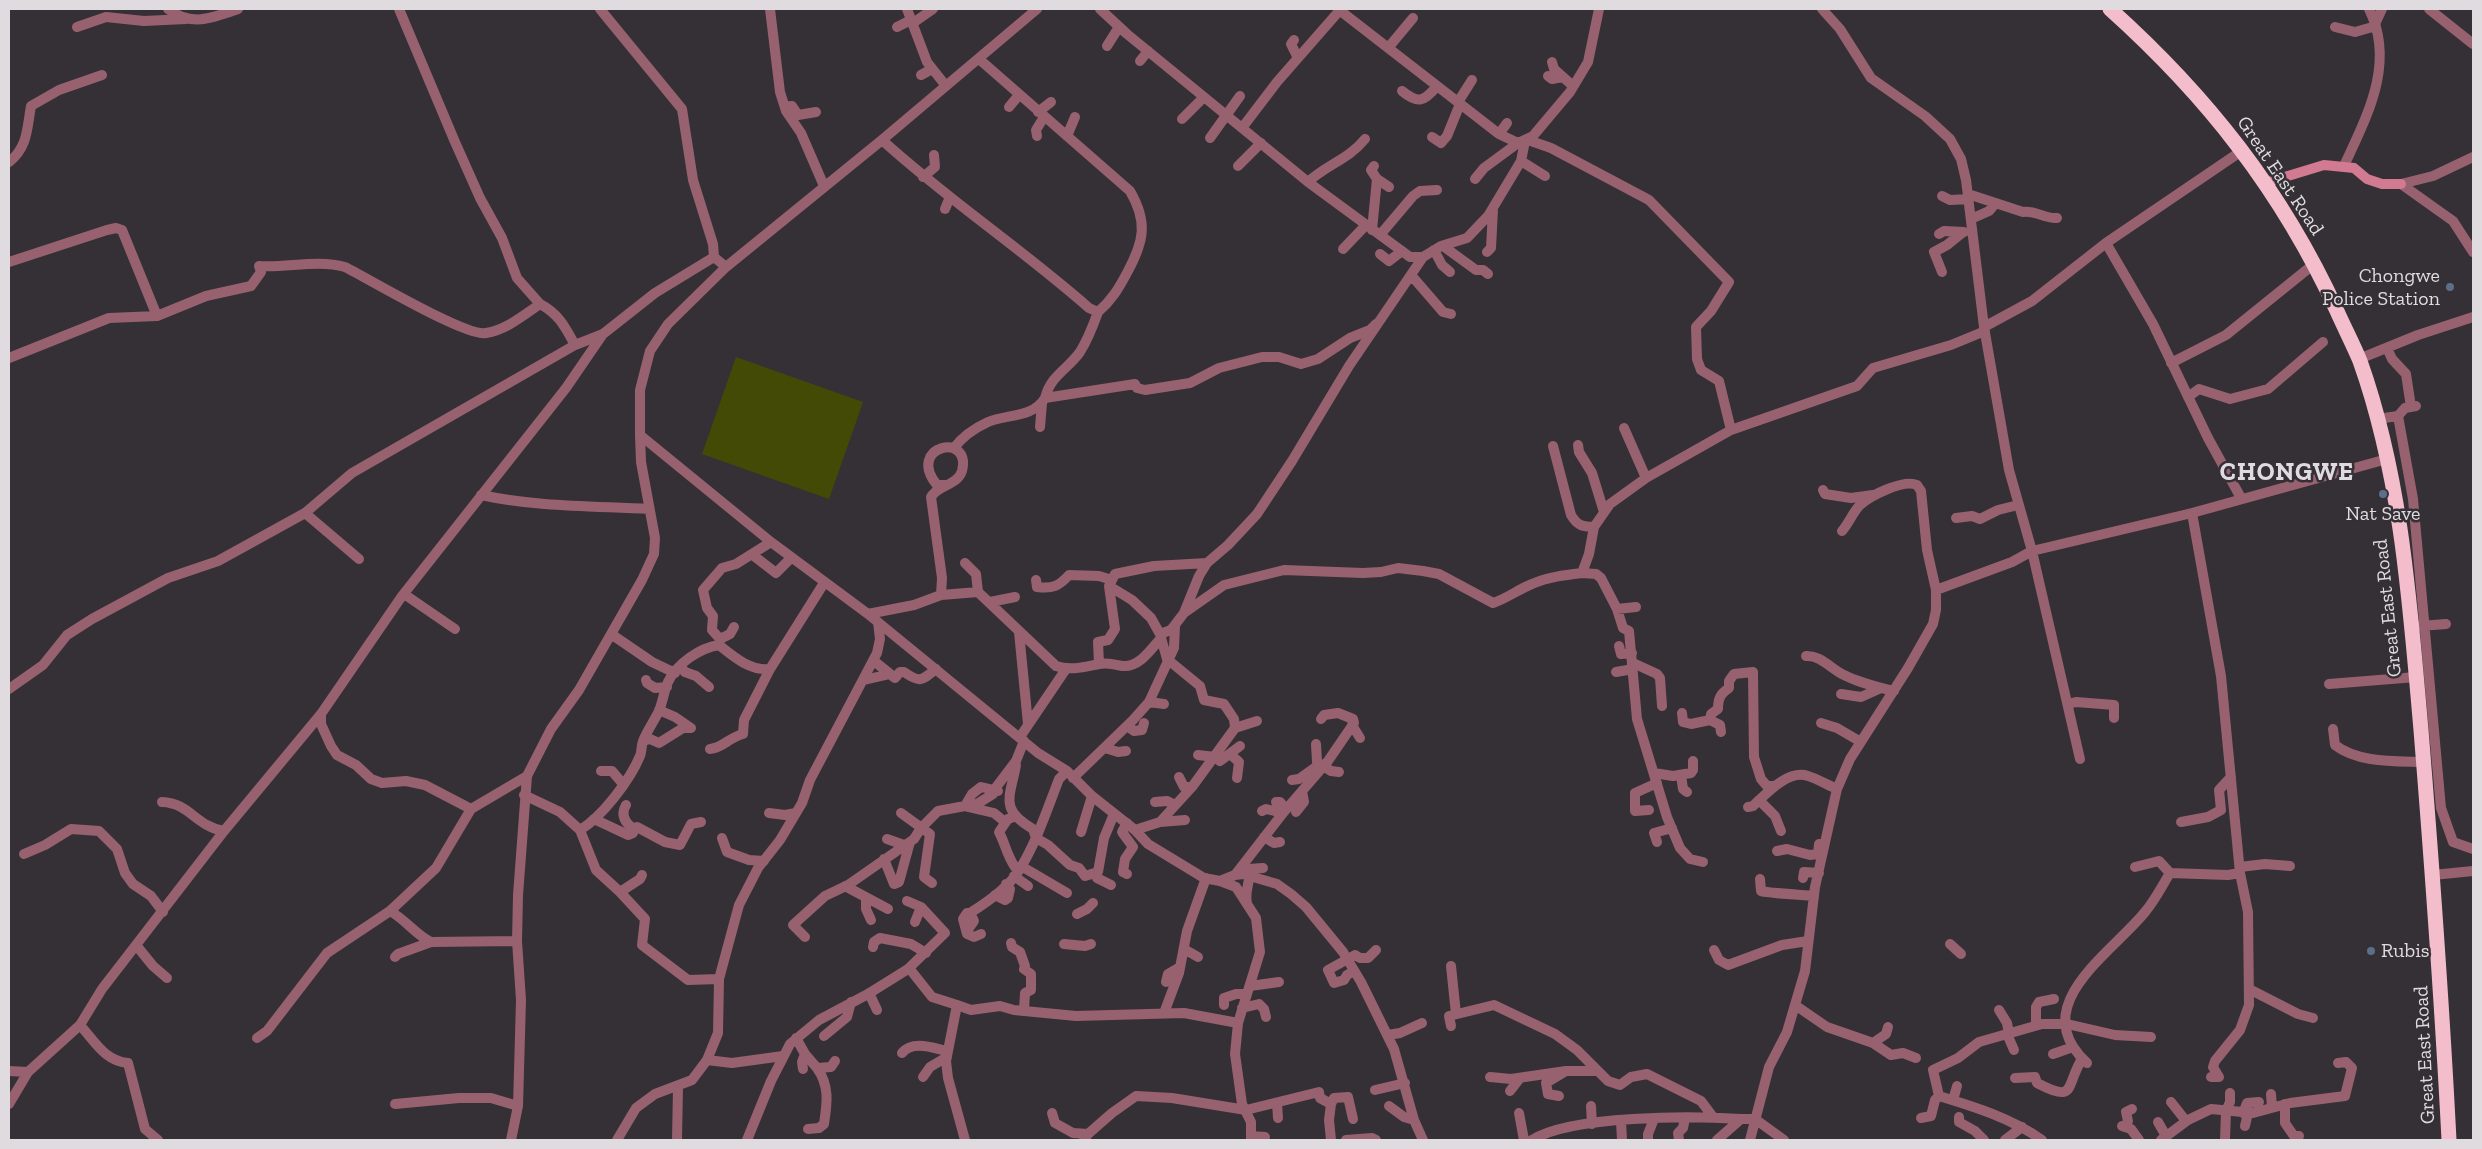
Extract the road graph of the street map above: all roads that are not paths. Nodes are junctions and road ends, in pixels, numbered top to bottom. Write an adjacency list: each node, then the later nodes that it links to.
1 (168, 9): 18 (street)
2 (238, 9): 18 (street)
3 (399, 9): 112 (street)
4 (600, 9): 103 (street)
5 (770, 9): 49 (street)
6 (907, 9): 19 (street)
7 (933, 9): 19 (street)
8 (1100, 9): 23 (street)
9 (1596, 9): 42 (street)
10 (1822, 9): 86 (street)
11 (2110, 9): 67 (highway, Great East Road)
12 (2369, 9): 20 (street)
13 (2382, 9): 20 (street)
14 (2429, 9): 26 (street)
15 (1342, 10): 28 (street); 30 (street)
16 (1031, 11): 31 (street)
17 (1413, 18): 28 (street)
18 (186, 19): 21 (street)
19 (912, 21): 22 (street); 34 (street)
20 (2376, 24): 24 (street); 74 (street)
21 (77, 27)
22 (897, 27)
23 (1120, 27): 27 (street); 29 (street)
24 (2335, 27)
25 (1294, 40): 30 (street)
26 (2473, 44)
27 (1107, 46)
28 (1388, 48): 41 (street)
29 (1148, 51): 32 (street); 46 (street)
30 (1298, 58): 57 (street)
31 (978, 59): 40 (street); 44 (street)
32 (1140, 61)
33 (1552, 62): 38 (street)
34 (932, 69): 36 (street); 40 (street)
35 (102, 75): 70 (street)
36 (921, 75)
37 (1548, 76): 38 (street)
38 (1562, 77): 42 (street)
39 (1472, 80): 48 (street)
40 (946, 86): 64 (street)
41 (1437, 86): 43 (street); 48 (street)
42 (1573, 86): 65 (street)
43 (1402, 91)
44 (1019, 95): 50 (street); 52 (street)
45 (1240, 96): 53 (street)
46 (1204, 97): 53 (street); 55 (street)
47 (1051, 102): 52 (street)
48 (1459, 103): 58 (street); 61 (street)
49 (784, 107): 51 (street); 82 (street)
50 (1009, 107)
51 (816, 112)
52 (1042, 114): 59 (street); 60 (street)
53 (1226, 114): 57 (street); 62 (street)
54 (1075, 117): 60 (street)
55 (1182, 119)
56 (1508, 123): 58 (street)
57 (1242, 128): 66 (street)
58 (1499, 134): 65 (street)
59 (1037, 136)
60 (1067, 136): 113 (street)
61 (1432, 137)
62 (1210, 138)
63 (1365, 139): 79 (street)
64 (882, 140): 76 (street); 82 (street)
65 (1524, 142): 71 (street); 78 (street); 132 (street)
66 (1261, 144): 72 (street); 79 (street)
67 (2242, 150): 80 (highway, Great East Road); 96 (street)
68 (934, 155): 76 (street)
69 (2473, 157): 81 (street)
70 (9, 162)
71 (1521, 162): 75 (street); 90 (street)
72 (1238, 166)
73 (1374, 166): 77 (street)
74 (2344, 166): 80 (street); 81 (street)
75 (1545, 176)
76 (923, 177): 87 (street)
77 (1377, 179): 83 (street); 93 (street)
78 (1476, 179)
79 (1308, 182): 93 (street)
80 (2265, 183): 106 (highway, Great East Road)
81 (2401, 184): 101 (street)
82 (824, 186): 107 (street)
83 (1390, 187)
84 (1437, 190): 93 (street)
85 (1942, 196): 86 (street)
86 (1968, 196): 88 (street); 92 (street)
87 (950, 197): 89 (street); 113 (street)
88 (1995, 204): 91 (street); 92 (street)
89 (945, 209)
90 (1493, 209): 97 (street); 100 (street)
91 (2057, 218)
92 (1971, 219): 94 (street)
93 (1373, 230): 98 (street); 99 (street)
94 (1968, 232): 95 (street); 109 (street); 118 (street)
95 (1939, 234)
96 (2106, 243): 118 (street); 125 (street)
97 (1438, 248): 104 (street); 108 (street); 110 (street)
98 (1343, 249)
99 (1402, 251): 102 (street); 104 (street)
100 (1487, 252)
101 (2473, 252)
102 (1380, 254)
103 (714, 257): 107 (street); 119 (street)
104 (1423, 257): 111 (street)
105 (9, 262): 116 (street)
106 (2314, 264): 124 (highway, Great East Road); 125 (street)
107 (726, 267): 133 (street)
108 (1450, 272)
109 (1942, 272)
110 (1488, 274)
111 (1411, 275): 114 (street); 115 (street)
112 (540, 304): 116 (street); 121 (street)
113 (1098, 312): 127 (street)
114 (1387, 313): 127 (street); 160 (street)
115 (1451, 314)
116 (157, 316): 123 (street)
117 (2473, 317): 122 (street)
118 (1984, 329): 132 (street); 146 (street)
119 (603, 334): 121 (street); 142 (street)
120 (2323, 342): 126 (street)
121 (575, 345): 149 (street)
122 (2386, 348): 124 (street); 128 (street)
123 (9, 358)
124 (2359, 359): 129 (highway, Great East Road)
125 (2171, 362): 126 (street)
126 (2188, 396): 145 (street)
127 (1044, 401): 130 (street); 136 (street)
128 (2398, 416): 129 (street); 180 (street)
129 (2377, 419): 137 (highway, Great East Road)
130 (1040, 427)
131 (1624, 428): 139 (street)
132 (1731, 430): 139 (street)
133 (640, 435): 147 (street); 154 (street)
134 (1578, 445): 148 (street)
135 (1552, 446): 152 (street)
136 (954, 448): 138 (street); 140 (street)
137 (2388, 460): 145 (street); 180 (highway, Great East Road)
138 (931, 478): 140 (street); 144 (street)
139 (1646, 478): 148 (street)
140 (947, 485): 144 (street)
141 (1823, 490): 143 (street)
142 (482, 495): 147 (street); 169 (street)
143 (1874, 495): 153 (street); 167 (street)
144 (931, 497): 170 (street)
145 (2241, 498): 150 (street)
146 (2018, 505): 151 (street); 155 (street)
147 (649, 509): 184 (street)
148 (1604, 512): 152 (street)
149 (305, 513): 159 (street); 206 (street)
150 (2192, 513): 155 (street); 251 (street)
151 (1956, 518)
152 (1594, 527): 158 (street)
153 (1842, 531)
154 (771, 542): 156 (street); 157 (street)
155 (2032, 551): 167 (street); 211 (street)
156 (755, 553): 157 (street); 186 (street)
157 (791, 558): 165 (street)
158 (1587, 558): 162 (street); 163 (street)
159 (359, 559)
160 (1207, 563): 166 (street); 175 (street)
161 (965, 564): 168 (street)
162 (1582, 573): 163 (street); 175 (street)
163 (1601, 578): 174 (street)
164 (1036, 580): 166 (street)
165 (824, 583): 176 (street); 194 (street)
166 (1110, 583): 185 (street); 192 (street)
167 (1936, 590): 207 (street)
168 (978, 592): 170 (street); 172 (street)
169 (404, 594): 182 (street); 215 (street)
170 (941, 596): 176 (street)
171 (1015, 598): 172 (street)
172 (990, 602): 183 (street)
173 (1636, 608): 174 (street)
174 (1617, 609): 191 (street)
175 (1184, 613): 179 (street)
176 (868, 614): 177 (street)
177 (878, 622): 190 (street); 195 (street)
178 (2446, 624): 180 (street)
179 (1175, 626): 185 (street); 189 (street)
180 (2419, 626): 199 (highway, Great East Road); 303 (street)
181 (734, 627): 186 (street)
182 (455, 629)
183 (1019, 632): 196 (street); 222 (street)
184 (611, 634): 193 (street); 249 (street)
185 (1161, 636): 189 (street); 192 (street)
186 (720, 642): 193 (street); 194 (street)
187 (1619, 646): 191 (street)
188 (1806, 656): 205 (street)
189 (1167, 659): 209 (street); 225 (street)
190 (874, 661): 198 (street); 201 (street)
191 (1633, 661): 197 (street); 212 (street); 253 (street)
192 (1099, 664): 196 (street)
193 (678, 669): 203 (street); 204 (street)
194 (770, 669): 235 (street)
195 (936, 669): 198 (street); 229 (street)
196 (1066, 669): 222 (street)
197 (1616, 672)
198 (890, 674): 201 (street)
199 (2416, 677): 202 (street); 243 (highway, Great East Road)
200 (646, 680): 203 (street)
201 (864, 680): 277 (street)
202 (2329, 684)
203 (667, 687): 213 (street)
204 (709, 687)
205 (1881, 688): 207 (street); 208 (street)
206 (9, 689)
207 (1894, 691): 231 (street)
208 (1841, 694)
209 (1149, 702): 210 (street); 224 (street)
210 (1164, 704)
211 (2068, 704): 216 (street); 240 (street)
212 (1662, 706)
213 (657, 709): 230 (street); 230 (street)
214 (1682, 713): 218 (street)
215 (321, 714): 272 (street); 292 (street)
216 (2114, 718)
217 (1320, 719): 223 (street)
218 (1710, 720): 227 (street); 256 (street)
219 (1257, 721): 225 (street)
220 (1144, 723): 224 (street)
221 (1821, 723): 231 (street)
222 (1028, 724): 229 (street)
223 (1352, 725): 228 (street); 244 (street)
224 (1126, 726): 234 (street)
225 (1235, 728): 239 (street)
226 (2333, 729): 243 (street)
227 (1721, 732)
228 (1360, 738)
229 (1022, 739): 241 (street); 247 (street)
230 (643, 741): 255 (street)
231 (1861, 742): 258 (street)
232 (1316, 744): 244 (street)
233 (1240, 746): 237 (street)
234 (1105, 748): 236 (street); 247 (street)
235 (710, 750)
236 (1126, 751)
237 (1230, 754): 239 (street); 252 (street)
238 (1198, 755): 239 (street)
239 (1215, 757): 257 (street)
240 (2080, 759)
241 (1016, 761): 259 (street); 262 (street)
242 (1693, 761): 248 (street)
243 (2423, 762): 320 (highway, Great East Road)
244 (1322, 765): 246 (street); 254 (street); 275 (street)
245 (601, 771): 255 (street)
246 (1339, 772)
247 (1070, 774): 263 (street); 298 (street)
248 (1681, 775): 253 (street); 260 (street)
249 (527, 776): 261 (street); 272 (street)
250 (1180, 777): 257 (street)
251 (2231, 777): 286 (street); 314 (street)
252 (1237, 778)
253 (1655, 778): 273 (street); 289 (street)
254 (1292, 780)
255 (623, 784): 281 (street)
256 (1775, 786): 258 (street); 264 (street)
257 (1192, 787): 269 (street)
258 (1837, 789): 295 (street)
259 (994, 790): 262 (street); 270 (street)
260 (1687, 792)
261 (524, 795): 291 (street); 347 (street)
262 (1008, 796): 280 (street)
263 (1092, 796): 279 (street); 294 (street)
264 (1759, 800): 271 (street); 293 (street)
265 (162, 802): 292 (street)
266 (1155, 802): 269 (street)
267 (1276, 802): 275 (street)
268 (626, 805): 290 (street)
269 (1175, 805): 285 (street)
270 (965, 806): 284 (street); 288 (street)
271 (1748, 807)
272 (472, 809): 339 (street)
273 (1649, 810)
274 (1262, 811): 275 (street)
275 (1288, 811): 296 (street)
276 (769, 812): 277 (street)
277 (796, 812): 307 (street)
278 (901, 813): 288 (street)
279 (1114, 814): 287 (street); 298 (street)
280 (1016, 816): 284 (street); 298 (street)
281 (594, 819): 290 (street); 291 (street)
282 (1185, 820): 285 (street)
283 (701, 822): 290 (street)
284 (1005, 822): 313 (street)
285 (1160, 822): 287 (street)
286 (2181, 822)
287 (1131, 827): 318 (street); 322 (street)
288 (921, 828): 302 (street); 326 (street)
289 (1672, 828): 301 (street); 308 (street)
290 (634, 829)
291 (580, 830): 330 (street)
292 (224, 831): 340 (street)
293 (1781, 831)
294 (1081, 832)
295 (1827, 834): 304 (street); 316 (street)
296 (1264, 837): 300 (street); 310 (street)
297 (722, 838): 307 (street)
298 (1036, 838): 313 (street)
299 (887, 839): 302 (street)
300 (1280, 842)
301 (1657, 842)
302 (907, 843): 306 (street); 306 (street)
303 (2473, 849)
304 (1777, 851)
305 (24, 854): 340 (street)
306 (884, 859): 328 (street)
307 (764, 861): 368 (street)
308 (1703, 862)
309 (2290, 866): 314 (street)
310 (1248, 868): 311 (street); 325 (street); 336 (street); 362 (street)
311 (1263, 868)
312 (2135, 868): 317 (street)
313 (1018, 870): 329 (street); 331 (street); 344 (street)
314 (2240, 870): 317 (street); 371 (street)
315 (2473, 871): 320 (street)
316 (1819, 873): 323 (street); 332 (street)
317 (2170, 873): 389 (street)
318 (1128, 874)
319 (642, 875): 330 (street)
320 (2434, 875): 497 (highway, Great East Road)
321 (1097, 878): 327 (street)
322 (1206, 878): 325 (street); 355 (street)
323 (1804, 878)
324 (1760, 879): 332 (street)
325 (1220, 881): 336 (street)
326 (932, 883)
327 (1111, 885)
328 (845, 886): 333 (street); 345 (street)
329 (1028, 886)
330 (620, 892): 368 (street)
331 (1067, 892)
332 (1814, 896): 346 (street)
333 (866, 898): 338 (street); 342 (street)
334 (907, 901): 337 (street)
335 (1093, 903): 341 (street)
336 (1248, 906): 372 (street)
337 (921, 907): 343 (street); 358 (street)
338 (888, 909)
339 (390, 911): 348 (street); 399 (street)
340 (163, 912): 353 (street)
341 (1077, 914)
342 (871, 920)
343 (915, 922)
344 (981, 934)
345 (805, 937)
346 (1808, 940): 357 (street); 378 (street)
347 (517, 941): 348 (street); 442 (street)
348 (431, 942): 360 (street)
349 (1011, 942): 381 (street)
350 (1064, 944): 351 (street)
351 (1091, 944)
352 (1950, 944): 359 (street)
353 (136, 945): 367 (street); 391 (street)
354 (873, 947): 358 (street)
355 (1184, 949): 361 (street); 365 (street)
356 (1376, 950): 362 (street)
357 (1714, 950)
358 (926, 953): 364 (street)
359 (1961, 954)
360 (395, 957)
361 (1198, 957)
362 (1347, 960): 366 (street); 366 (street)
363 (1451, 966): 384 (street)
364 (909, 968): 373 (street); 376 (street)
365 (1180, 968): 369 (street); 383 (street)
366 (1354, 972): 396 (street)
367 (167, 978)
368 (719, 979): 411 (street)
369 (1166, 982)
370 (1279, 982): 372 (street)
371 (2249, 989): 386 (street); 422 (street)
372 (1248, 990): 377 (street); 379 (street)
373 (869, 993): 375 (street); 380 (street)
374 (2054, 999): 390 (street)
375 (851, 1002): 397 (street); 400 (street)
376 (957, 1005): 381 (street); 407 (street)
377 (1224, 1005)
378 (1795, 1005): 401 (street); 460 (street)
379 (1242, 1008): 385 (street); 387 (street)
380 (878, 1010)
381 (1024, 1010): 383 (street)
382 (1999, 1010): 395 (street)
383 (1164, 1013): 387 (street)
384 (1456, 1014): 392 (street); 418 (street)
385 (1266, 1017)
386 (2313, 1018)
387 (1238, 1023): 447 (street)
388 (1422, 1023): 394 (street)
389 (2064, 1023): 390 (street); 398 (street); 402 (street)
390 (2036, 1025): 395 (street)
391 (80, 1026): 419 (street); 474 (street)
392 (1451, 1026)
393 (1888, 1027): 401 (street)
394 (1402, 1033): 396 (street); 405 (street)
395 (2008, 1034): 403 (street); 433 (street)
396 (1388, 1035): 405 (street)
397 (824, 1036)
398 (2151, 1037)
399 (257, 1038)
400 (796, 1038): 406 (street); 409 (street)
401 (1873, 1043): 410 (street)
402 (2074, 1047): 408 (street); 424 (street)
403 (2014, 1050)
404 (902, 1053): 407 (street)
405 (1395, 1053): 425 (street)
406 (805, 1054): 414 (street); 415 (street)
407 (947, 1054): 420 (street); 479 (street)
408 (2053, 1054)
409 (783, 1056): 411 (street); 478 (street)
410 (1916, 1058)
411 (707, 1060): 427 (street)
412 (835, 1061): 414 (street)
413 (2338, 1063): 441 (street)
414 (817, 1068): 468 (street)
415 (803, 1069)
416 (9, 1071): 419 (street)
417 (1566, 1071): 418 (street); 423 (street); 432 (street)
418 (1597, 1071): 452 (street)
419 (28, 1072): 438 (street)
420 (923, 1077)
421 (1490, 1077): 423 (street)
422 (2211, 1077)
423 (1520, 1078): 429 (street)
424 (2015, 1078)
425 (1405, 1083): 428 (street); 461 (street)
426 (1957, 1086): 434 (street)
427 (678, 1087): 476 (street); 477 (street)
428 (1375, 1090)
429 (1510, 1091)
430 (2230, 1093): 448 (street)
431 (2271, 1094): 445 (street)
432 (1559, 1096)
433 (1939, 1096): 434 (street); 456 (street)
434 (1953, 1100): 467 (street)
435 (2171, 1102): 463 (street)
436 (2260, 1102): 451 (street)
437 (1278, 1103): 440 (street); 447 (street); 454 (street)
438 (9, 1104)
439 (396, 1104): 442 (street)
440 (1331, 1104): 457 (street); 480 (street)
441 (2285, 1104): 445 (street); 469 (street)
442 (518, 1106): 475 (street)
443 (1389, 1106): 461 (street)
444 (1591, 1106): 465 (street)
445 (2272, 1107): 451 (street)
446 (2132, 1109): 495 (street)
447 (1246, 1110): 470 (street); 472 (street)
448 (2226, 1110): 451 (street); 463 (street); 496 (street)
449 (1052, 1113): 470 (street)
450 (1519, 1113): 484 (street)
451 (2246, 1113): 466 (street)
452 (1713, 1117): 455 (street); 459 (street)
453 (1959, 1117): 492 (street)
454 (1278, 1118)
455 (1685, 1118): 458 (street); 488 (street)
456 (1922, 1118)
457 (1352, 1119)
458 (1654, 1119): 462 (street); 487 (street)
459 (1741, 1119): 460 (street); 489 (street)
460 (1755, 1119): 490 (street); 491 (street)
461 (1414, 1120): 483 (street)
462 (1621, 1121): 465 (street); 486 (street)
463 (2186, 1121): 473 (street)
464 (2158, 1122): 473 (street)
465 (1592, 1124): 485 (street)
466 (2245, 1126)
467 (2022, 1127): 493 (street); 494 (street)
468 (808, 1129)
469 (2300, 1136)
470 (1086, 1137)
471 (1265, 1137): 472 (street)
472 (1251, 1138)
473 (2167, 1138)
474 (158, 1140)
475 (511, 1140)
476 (617, 1140)
477 (677, 1140)
478 (747, 1140)
479 (965, 1140)
480 (1331, 1140)
481 (1346, 1140): 482 (street)
482 (1376, 1140)
483 (1422, 1140)
484 (1524, 1140)
485 (1532, 1140)
486 (1622, 1140)
487 (1648, 1140)
488 (1679, 1140)
489 (1717, 1140)
490 (1750, 1140)
491 (1784, 1140)
492 (1984, 1140)
493 (2005, 1140)
494 (2042, 1140)
495 (2140, 1140)
496 (2225, 1140)
497 (2449, 1140)

